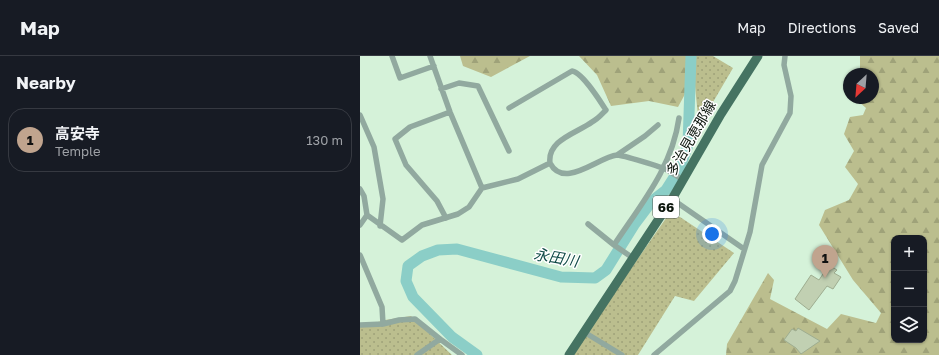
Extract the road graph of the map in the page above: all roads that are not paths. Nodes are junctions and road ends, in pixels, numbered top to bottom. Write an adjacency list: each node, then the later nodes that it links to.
1 (392, 56): 5 (street)
2 (430, 56): 5 (street)
3 (758, 56): 16 (main road, 多治見恵那線 / 66)
4 (785, 56): 26 (street)
5 (434, 66): 6 (street)
6 (441, 89): 8 (street); 12 (street)
7 (509, 108): 14 (street)
8 (450, 112): 17 (street); 21 (street)
9 (360, 116): 24 (street)
10 (679, 118): 15 (street)
11 (658, 125): 13 (street)
12 (509, 151)
13 (617, 155): 14 (street); 15 (street)
14 (550, 163): 17 (street)
15 (666, 169): 16 (street); 25 (street)
16 (682, 179): 19 (main road, 多治見恵那線 / 66)
17 (482, 188): 21 (street)
18 (360, 189): 20 (street)
19 (672, 199): 26 (street); 28 (main road, 多治見恵那線 / 66)
20 (367, 215): 23 (street); 24 (street)
21 (446, 218): 24 (street)
22 (588, 224): 25 (street)
23 (360, 225)
24 (380, 226)
25 (615, 246): 28 (street)
26 (744, 249): 38 (street)
27 (360, 255): 29 (street)
28 (631, 256): 32 (main road, 多治見恵那線 / 66)
29 (363, 267): 30 (street)
30 (384, 324): 31 (street); 33 (street)
31 (360, 325)
32 (584, 332): 36 (main road, 多治見恵那線 / 66); 37 (street)
33 (440, 339): 34 (street); 35 (street)
34 (417, 355)
35 (462, 355)
36 (569, 355)
37 (622, 355)
38 (654, 355)

